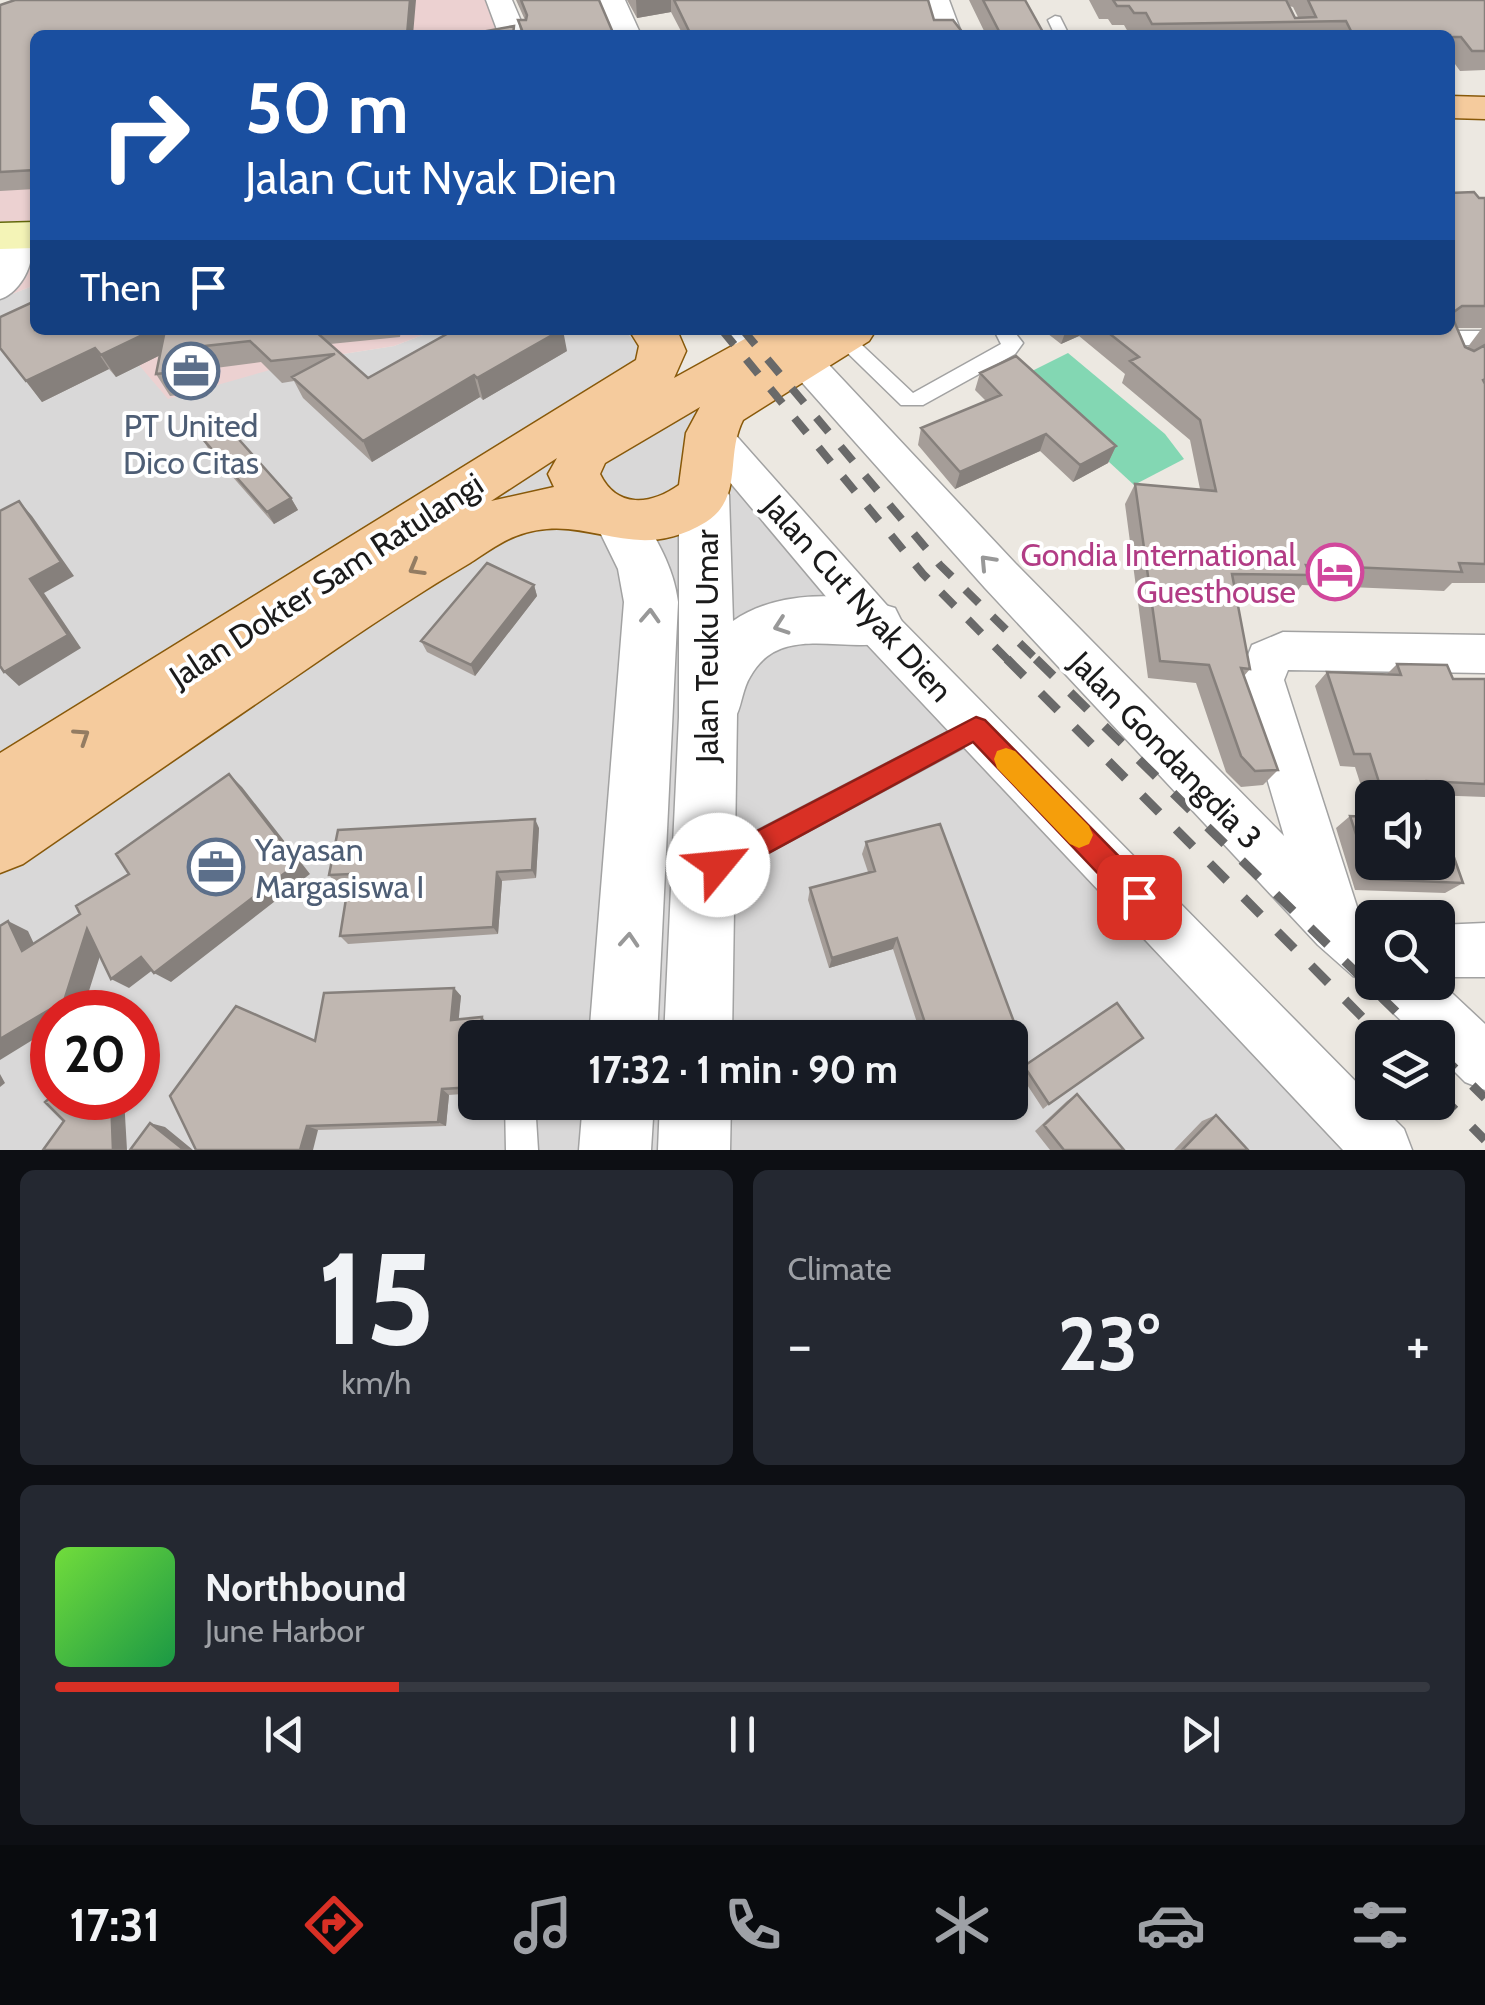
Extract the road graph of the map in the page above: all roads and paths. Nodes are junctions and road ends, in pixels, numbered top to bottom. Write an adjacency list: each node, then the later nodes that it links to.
1 (500, 0): 5 (street)
2 (612, 0): 6 (street)
3 (936, 0): 7 (street)
4 (1055, 20): 8 (lane)
5 (510, 30)
6 (625, 30)
7 (946, 30)
8 (1060, 30)
9 (1458, 114): 10 (main road)
10 (1485, 140)
11 (30, 235): 12 (main road)
12 (0, 238): 14 (street)
13 (30, 276): 14 (street)
14 (0, 289)
15 (1008, 335): 16 (lane)
16 (826, 337): 18 (main road); 21 (main road); 31 (street, Jalan Gondangdia 3, one-way to 16)
17 (1485, 338): 20 (lane)
18 (743, 343): 23 (main road)
19 (653, 351): 28 (main road, Jalan Dokter Sam Ratulangi, one-way to 19)
20 (1459, 362)
21 (711, 433): 22 (main road); 24 (street, Jalan Cut Nyak Dien)
22 (704, 495): 23 (main road, Jalan Dokter Sam Ratulangi); 26 (street, Jalan Teuku Umar)
23 (606, 514): 28 (main road, Jalan Dokter Sam Ratulangi, one-way to 28); 35 (street, Jalan Teuku Umar, one-way to 23)
24 (876, 624): 26 (street, one-way to 26); 27 (street, Jalan Cut Nyak Dien)
25 (1485, 654): 30 (street)
26 (708, 716): 29 (street, Jalan Teuku Umar)
27 (976, 728): 29 (lane); 44 (street, Jalan Cut Nyak Dien)
28 (5, 811)
29 (703, 873): 36 (street, Jalan Teuku Umar)
30 (1355, 917)
31 (1355, 939)
32 (1485, 950): 33 (street)
33 (1455, 951)
34 (1419, 1000): 37 (street, Jalan Gondangdia 3)
35 (624, 1020)
36 (699, 1020)
37 (1485, 1062)
38 (521, 1120): 41 (lane)
39 (617, 1120): 42 (street)
40 (695, 1120): 43 (street)
41 (522, 1150)
42 (616, 1150)
43 (694, 1150)
44 (1383, 1150)

